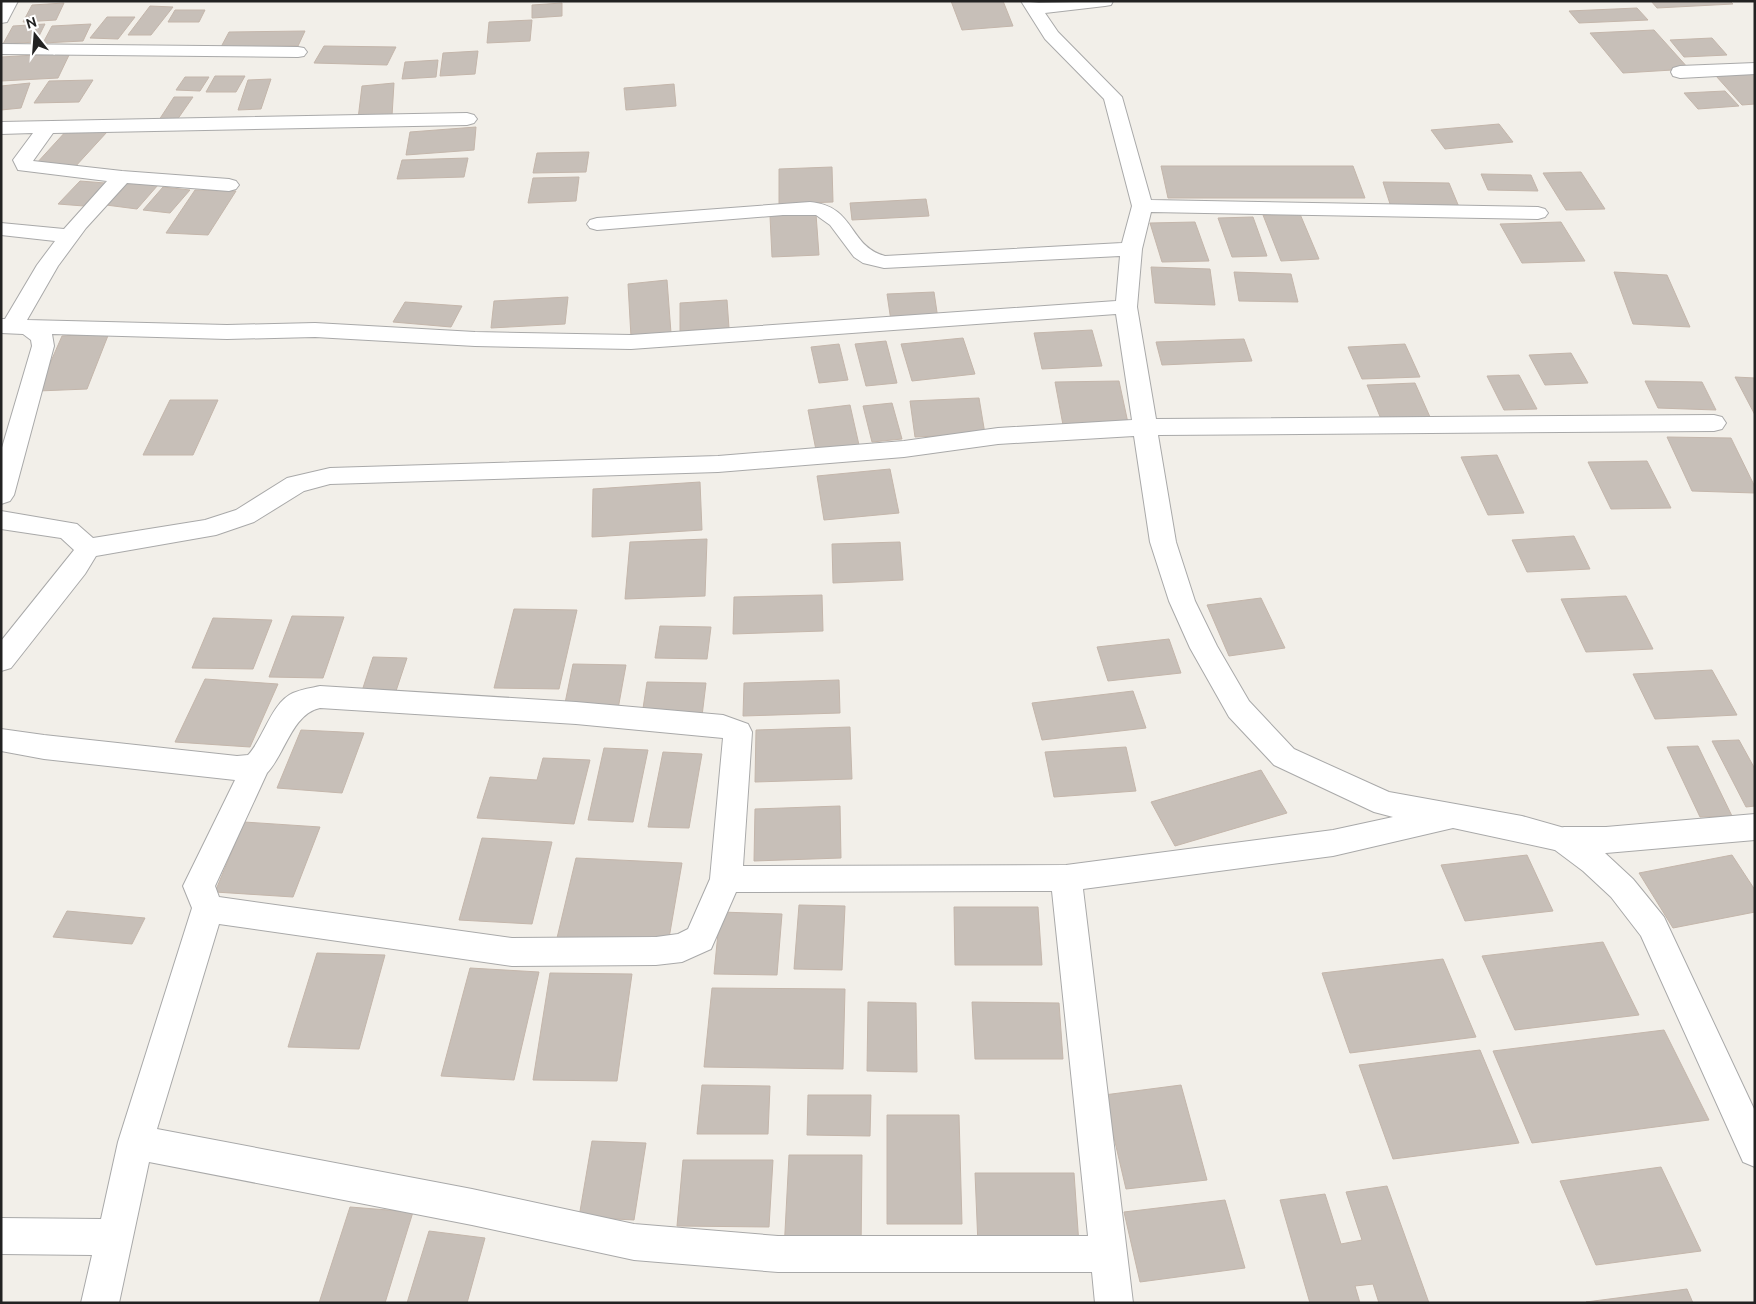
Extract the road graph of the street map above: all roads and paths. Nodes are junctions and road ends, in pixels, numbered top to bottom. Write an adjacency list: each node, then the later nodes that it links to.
1 (9, 1): 4 (street)
2 (1104, 1): 3 (street)
3 (1031, 5): 14 (street)
4 (1, 18)
5 (1, 49): 6 (street)
6 (298, 52)
7 (1755, 68): 8 (street)
8 (1680, 72)
9 (467, 119): 11 (street)
10 (1, 128): 11 (street)
11 (47, 128): 12 (street)
12 (122, 177): 13 (street); 18 (street)
13 (229, 185)
14 (1142, 206): 15 (street); 19 (street)
15 (1538, 213)
16 (597, 224): 19 (street)
17 (1, 230): 18 (street)
18 (70, 236): 21 (street)
19 (1131, 249): 20 (street)
20 (1126, 307): 21 (street); 23 (street)
21 (13, 327): 24 (street)
22 (1714, 423): 23 (street)
23 (1145, 427): 26 (street); 30 (street)
24 (1, 495)
25 (1, 520): 26 (street)
26 (88, 548): 27 (street)
27 (1, 661)
28 (1, 740): 29 (street)
29 (256, 766): 34 (street); 35 (street)
30 (1453, 816): 32 (street); 33 (street)
31 (1755, 827): 32 (street)
32 (1564, 840): 37 (street)
33 (1066, 878): 34 (street); 40 (street)
34 (726, 879): 35 (street)
35 (208, 908): 36 (street)
36 (136, 1142): 39 (street); 40 (street)
37 (1755, 1150)
38 (1, 1236): 39 (street)
39 (115, 1236): 41 (street)
40 (1108, 1254): 42 (street)
41 (100, 1303)
42 (1114, 1303)

